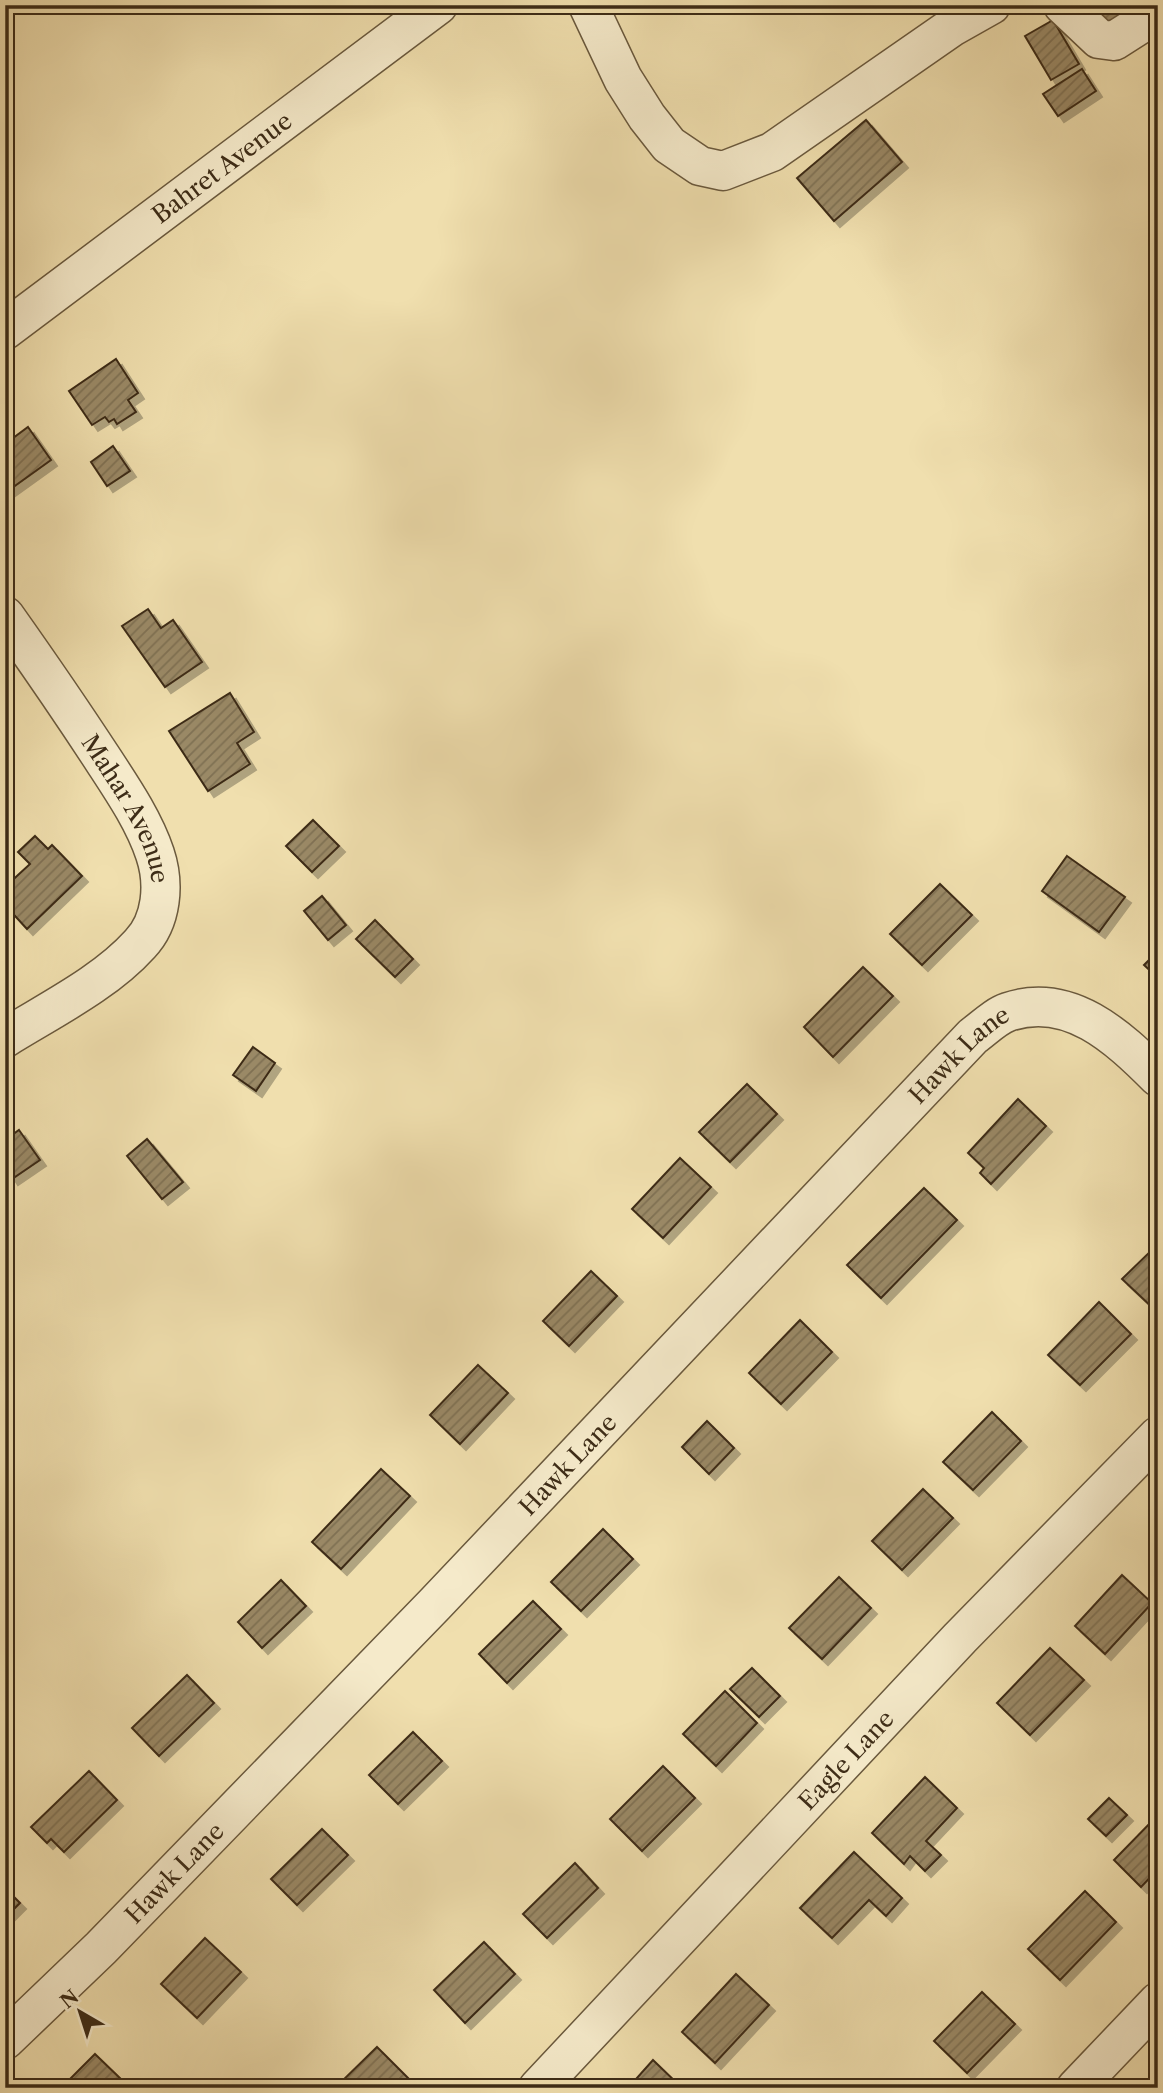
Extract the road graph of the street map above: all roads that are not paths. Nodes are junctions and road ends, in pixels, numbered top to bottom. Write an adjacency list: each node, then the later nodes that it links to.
1 (438, 5): 6 (street, Bahret Avenue)
2 (588, 5): 3 (street)
3 (991, 5)
4 (1063, 5): 5 (street)
5 (1158, 13)
6 (5, 330)
7 (5, 616): 8 (street, Mahar Avenue)
8 (5, 1038)
9 (1158, 1077): 12 (street, Hawk Lane)
10 (1158, 1436): 13 (street, Eagle Lane)
11 (1158, 2002): 14 (street)
12 (5, 2040)
13 (538, 2088)
14 (1076, 2088)

